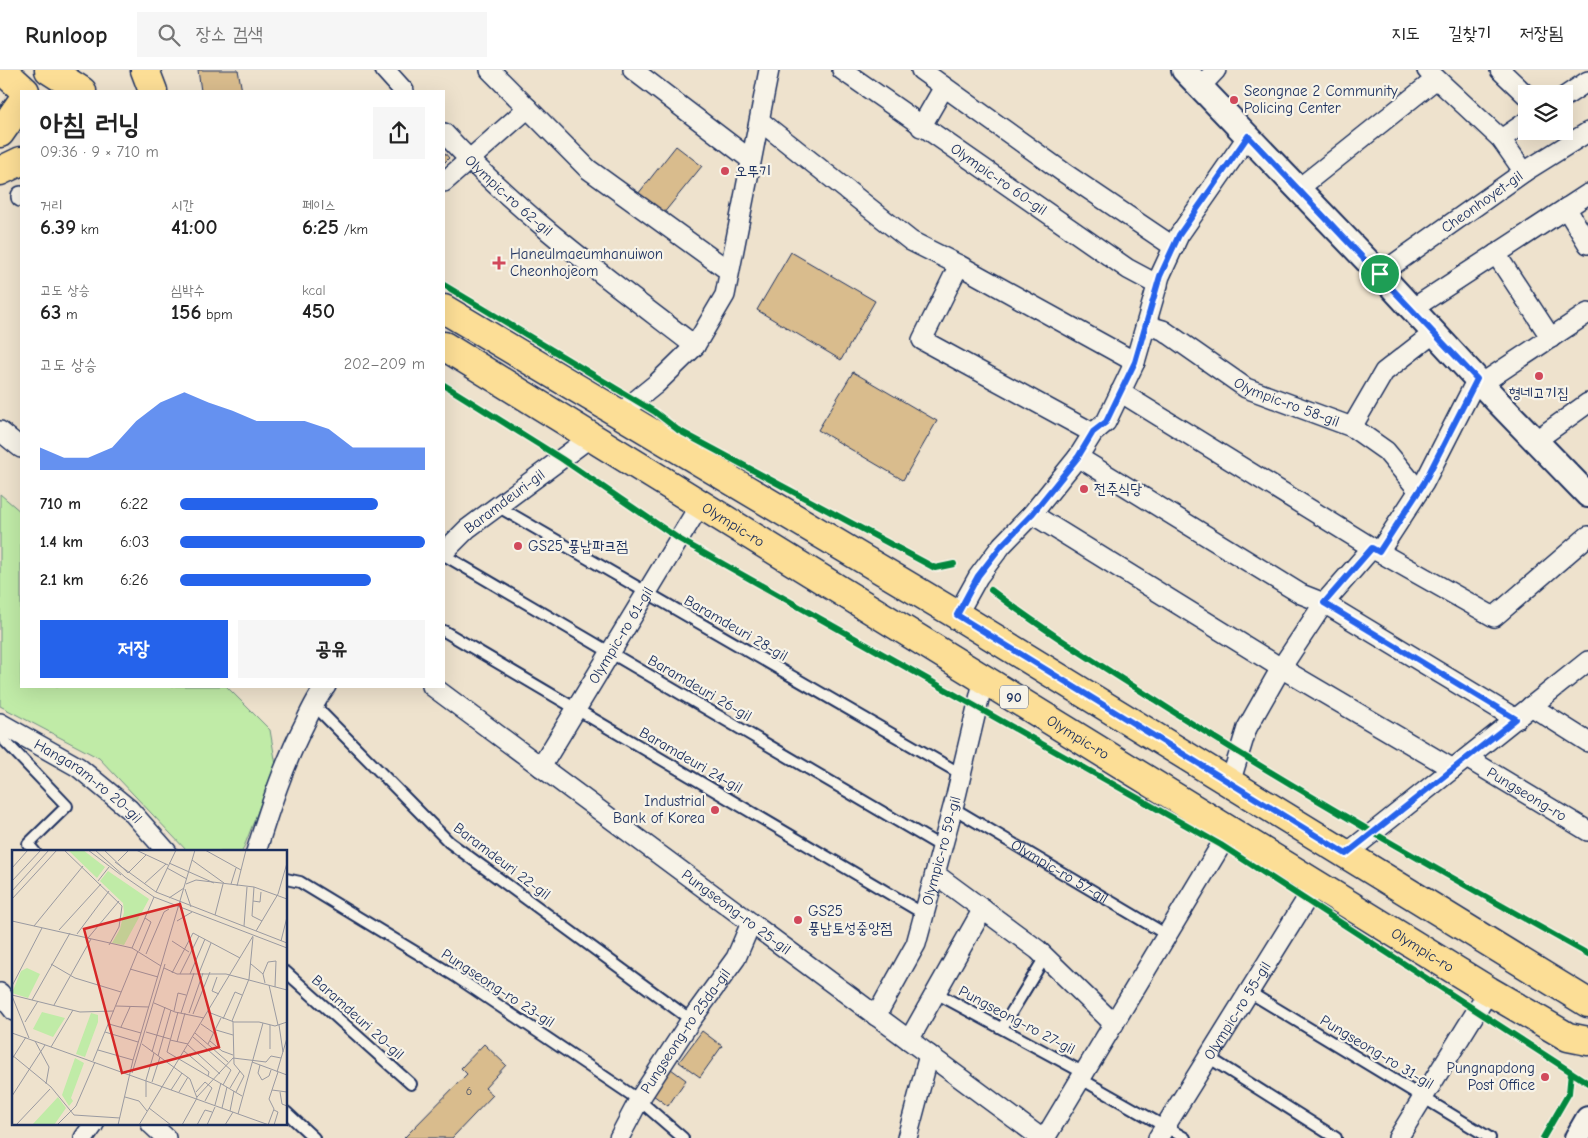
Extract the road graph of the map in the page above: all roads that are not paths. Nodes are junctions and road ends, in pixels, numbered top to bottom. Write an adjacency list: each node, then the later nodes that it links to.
1 (2, 70): 17 (main road)
2 (47, 70): 18 (main road); 19 (main road)
3 (145, 70): 20 (main road)
4 (385, 70): 21 (street)
5 (490, 70): 24 (street)
6 (633, 70): 34 (street)
7 (769, 70): 25 (street)
8 (842, 70): 26 (street, Olympic-ro 60-gil)
9 (921, 70): 15 (street)
10 (1184, 70): 13 (street)
11 (1500, 70): 16 (street)
12 (1431, 74): 32 (street); 39 (street)
13 (1208, 79): 31 (street)
14 (1588, 81): 22 (street)
15 (944, 87): 26 (street); 43 (street)
16 (1518, 87)
17 (24, 90)
18 (30, 90)
19 (80, 90)
20 (153, 90)
21 (403, 90)
22 (1573, 91)
23 (20, 104): 29 (main road)
24 (528, 108): 33 (street); 46 (street)
25 (760, 121): 34 (street); 45 (street)
26 (921, 127): 48 (street, Olympic-ro 60-gil)
27 (1518, 127): 32 (street)
28 (1588, 132): 37 (street, Cheonhoyet-gil)
29 (0, 133)
30 (445, 134): 33 (street, Olympic-ro 62-gil)
31 (1248, 136): 39 (street); 43 (street)
32 (1501, 139): 37 (street)
33 (469, 160): 38 (street); 55 (street, Olympic-ro 62-gil)
34 (751, 160): 46 (street)
35 (20, 161): 36 (main road)
36 (0, 171)
37 (1524, 172): 47 (street, Cheonhoyet-gil)
38 (445, 181)
39 (1298, 189): 47 (street)
40 (1588, 194): 41 (street)
41 (1566, 208): 42 (street); 44 (street)
42 (1588, 244)
43 (1174, 246): 48 (street)
44 (1496, 254): 49 (street); 54 (street)
45 (960, 265): 57 (street); 64 (street)
46 (729, 270): 55 (street)
47 (1380, 274): 49 (street)
48 (1158, 285): 52 (street)
49 (1412, 309): 53 (street)
50 (445, 310): 61 (main road)
51 (1588, 313): 54 (street)
52 (1146, 325): 57 (street); 62 (street, Olympic-ro 58-gil)
53 (1434, 333): 58 (street); 62 (street)
54 (1551, 338): 58 (street)
55 (695, 346): 61 (street)
56 (445, 347): 65 (main road, Olympic-ro / 90)
57 (1135, 362): 59 (street)
58 (1479, 381): 66 (street); 69 (street)
59 (1120, 392): 64 (street); 75 (street)
60 (1588, 403): 66 (street)
61 (618, 414): 80 (main road)
62 (1352, 426): 69 (street, Olympic-ro 58-gil)
63 (0, 431): 67 (street)
64 (1093, 432): 68 (street)
65 (592, 436): 71 (main road, Olympic-ro / 90); 72 (street, Baramdeuri-gil)
66 (1535, 441): 70 (street)
67 (20, 447)
68 (1078, 457): 73 (street); 79 (street)
69 (1419, 491): 75 (street)
70 (1588, 495)
71 (702, 504): 78 (street, Olympic-ro 61-gil); 85 (main road, Olympic-ro / 90)
72 (498, 506): 76 (street, Baramdeuri-gil); 78 (lane, Baramdeuri 28-gil)
73 (1032, 514): 80 (street); 84 (street)
74 (1588, 536): 75 (street)
75 (1376, 550): 79 (street)
76 (445, 552)
77 (445, 554): 82 (lane, Baramdeuri 26-gil)
78 (647, 594): 82 (street, Olympic-ro 61-gil); 95 (lane, Baramdeuri 28-gil)
79 (1324, 603): 84 (street); 90 (street)
80 (957, 615): 96 (main road)
81 (445, 632): 89 (lane, Baramdeuri 24-gil)
82 (610, 653): 89 (street, Olympic-ro 61-gil); 100 (lane, Baramdeuri 26-gil)
83 (1588, 661): 88 (street)
84 (1282, 668): 93 (street); 96 (street)
85 (984, 678): 95 (street, Olympic-ro 59-gil); 98 (main road, Olympic-ro / 90)
86 (435, 688): 94 (street, Pungseong-ro 25-gil)
87 (320, 692): 103 (street); 121 (lane, Baramdeuri 22-gil)
88 (1531, 706): 90 (street); 92 (street)
89 (576, 709): 94 (street, Olympic-ro 61-gil); 109 (lane, Baramdeuri 24-gil)
90 (1516, 719): 93 (street)
91 (1, 729): 101 (lane); 102 (street, Hangaram-ro 20-gil)
92 (1588, 742)
93 (1460, 764): 99 (street, Pungseong-ro); 104 (street)
94 (540, 767): 110 (street, Pungseong-ro 25-gil)
95 (961, 774): 97 (street, Olympic-ro 59-gil)
96 (1230, 783): 104 (main road)
97 (953, 808): 100 (street, Olympic-ro 59-gil); 111 (lane, Olympic-ro 57-gil)
98 (1230, 830): 107 (main road, Olympic-ro / 90); 111 (street)
99 (1588, 831)
100 (942, 847): 105 (street, Olympic-ro 59-gil)
101 (32, 848)
102 (165, 850)
103 (257, 850)
104 (1346, 854): 118 (main road)
105 (935, 874): 108 (street); 109 (street, Olympic-ro 59-gil)
106 (288, 879): 131 (lane, Pungseong-ro 23-gil)
107 (1316, 884): 114 (main road, Olympic-ro / 90); 115 (street, Olympic-ro 55-gil)
108 (983, 909): 112 (street); 117 (street)
109 (924, 914): 120 (street, Olympic-ro 59-gil)
110 (751, 923): 120 (street, Pungseong-ro 25-gil); 121 (street, Pungseong-ro 25da-gil)
111 (1167, 935): 122 (street)
112 (1045, 957): 122 (street); 123 (lane)
113 (288, 974): 129 (lane, Baramdeuri 20-gil)
114 (1489, 991): 125 (main road, Olympic-ro / 90); 130 (street)
115 (1249, 992): 127 (street, Olympic-ro 55-gil); 130 (lane, Pungseong-ro 31-gil)
116 (0, 993): 119 (street)
117 (936, 993): 123 (lane, Pungseong-ro 27-gil); 124 (street)
118 (1588, 1003)
119 (12, 1008)
120 (876, 1016): 124 (street, Pungseong-ro 25-gil)
121 (691, 1020): 131 (street, Pungseong-ro 25da-gil)
122 (1114, 1024): 128 (street)
123 (1002, 1028): 128 (lane, Pungseong-ro 27-gil)
124 (909, 1040): 126 (street, Pungseong-ro 25-gil)
125 (1588, 1041)
126 (929, 1055): 137 (street); 143 (street, Pungseong-ro 25-gil)
127 (1208, 1057): 136 (street, Olympic-ro 55-gil); 146 (lane)
128 (1082, 1076): 136 (lane, Pungseong-ro 27-gil); 144 (street)
129 (411, 1084)
130 (1424, 1097): 147 (street); 148 (lane, Pungseong-ro 31-gil)
131 (639, 1100): 141 (street, Pungseong-ro 25da-gil); 142 (lane, Pungseong-ro 23-gil)
132 (288, 1114): 140 (lane)
133 (1588, 1119): 149 (street)
134 (93, 1126): 138 (street)
135 (153, 1126): 139 (street)
136 (1162, 1132): 145 (lane, Pungseong-ro 27-gil)
137 (911, 1136)
138 (84, 1138)
139 (166, 1138)
140 (314, 1138)
141 (619, 1138)
142 (683, 1138)
143 (1041, 1138)
144 (1045, 1138)
145 (1185, 1138)
146 (1336, 1138)
147 (1398, 1138)
148 (1490, 1138)
149 (1577, 1138)

